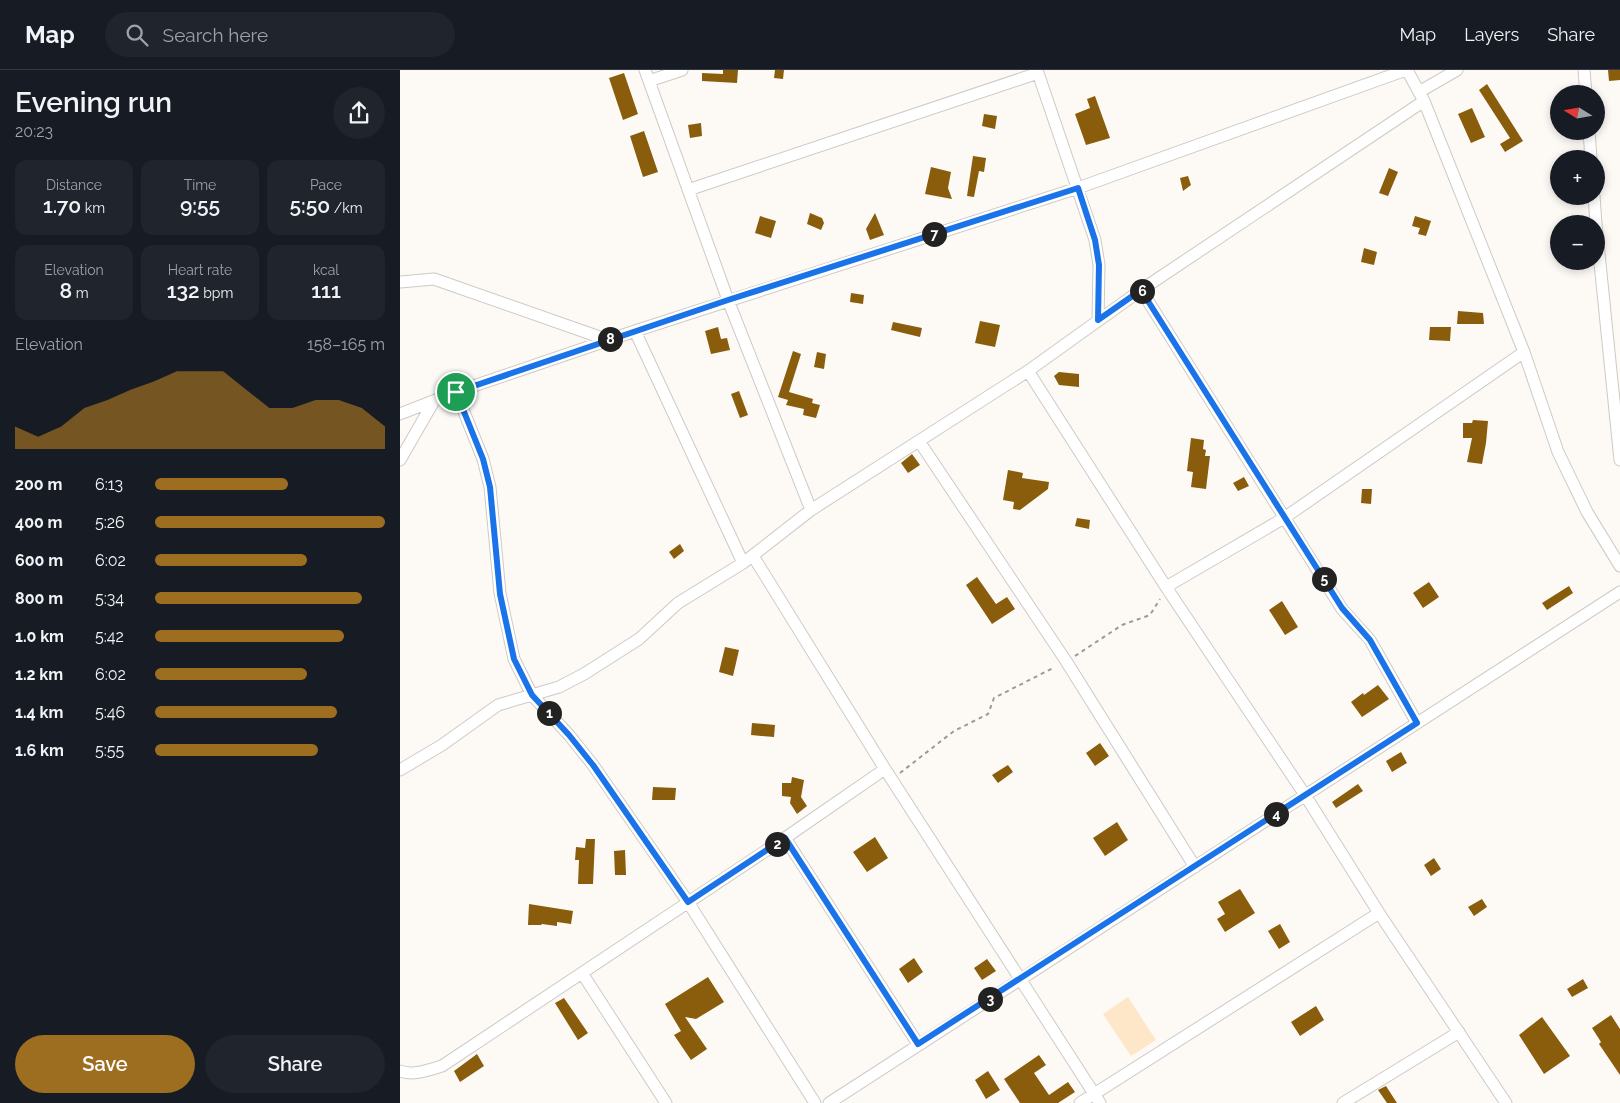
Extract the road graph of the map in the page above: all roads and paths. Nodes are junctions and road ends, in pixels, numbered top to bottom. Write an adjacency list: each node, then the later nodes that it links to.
1 (682, 70): 6 (street)
2 (1407, 70): 8 (street); 9 (street)
3 (1457, 70): 8 (street)
4 (1584, 70): 7 (street)
5 (1038, 72): 9 (street); 10 (street)
6 (647, 76): 10 (street)
7 (1585, 85)
8 (1422, 96): 13 (street); 18 (street)
9 (1078, 188): 14 (street); 15 (street)
10 (688, 190): 14 (street)
11 (1601, 270): 25 (street)
12 (400, 282): 17 (street)
13 (1141, 290): 15 (street); 27 (street)
14 (728, 300): 16 (street); 26 (street)
15 (1098, 320): 19 (street)
16 (635, 331): 17 (street); 30 (street)
17 (608, 340): 20 (street)
18 (1524, 352): 27 (street); 31 (street)
19 (1028, 371): 23 (street); 32 (street)
20 (456, 392): 21 (street); 35 (street)
21 (434, 401): 22 (street); 24 (street)
22 (400, 414)
23 (920, 441): 26 (street); 34 (street)
24 (400, 460)
25 (1620, 460)
26 (811, 510): 28 (street)
27 (1284, 518): 32 (street); 36 (street)
28 (753, 556): 30 (street); 37 (street)
29 (1620, 559): 31 (street)
30 (743, 563): 35 (street)
31 (1620, 566)
32 (1166, 587): 34 (path); 40 (street)
33 (1620, 592): 36 (street)
34 (1066, 661): 39 (path); 42 (street)
35 (532, 695): 38 (street); 43 (street)
36 (1417, 723): 40 (street)
37 (885, 768): 39 (street); 41 (street)
38 (400, 770)
39 (892, 779): 46 (street)
40 (1305, 795): 42 (street); 44 (street)
41 (785, 838): 43 (street); 48 (street)
42 (1195, 867): 46 (street)
43 (688, 902): 45 (street); 53 (street)
44 (1379, 913): 47 (street); 51 (street)
45 (582, 973): 49 (street); 52 (street)
46 (1020, 979): 48 (street); 51 (street)
47 (1459, 1032): 50 (street); 57 (street)
48 (918, 1044): 54 (street)
49 (400, 1071)
50 (1363, 1098): 56 (street)
51 (1097, 1099): 55 (street)
52 (666, 1103)
53 (815, 1103)
54 (829, 1103)
55 (1080, 1103)
56 (1343, 1103)
57 (1506, 1103)

